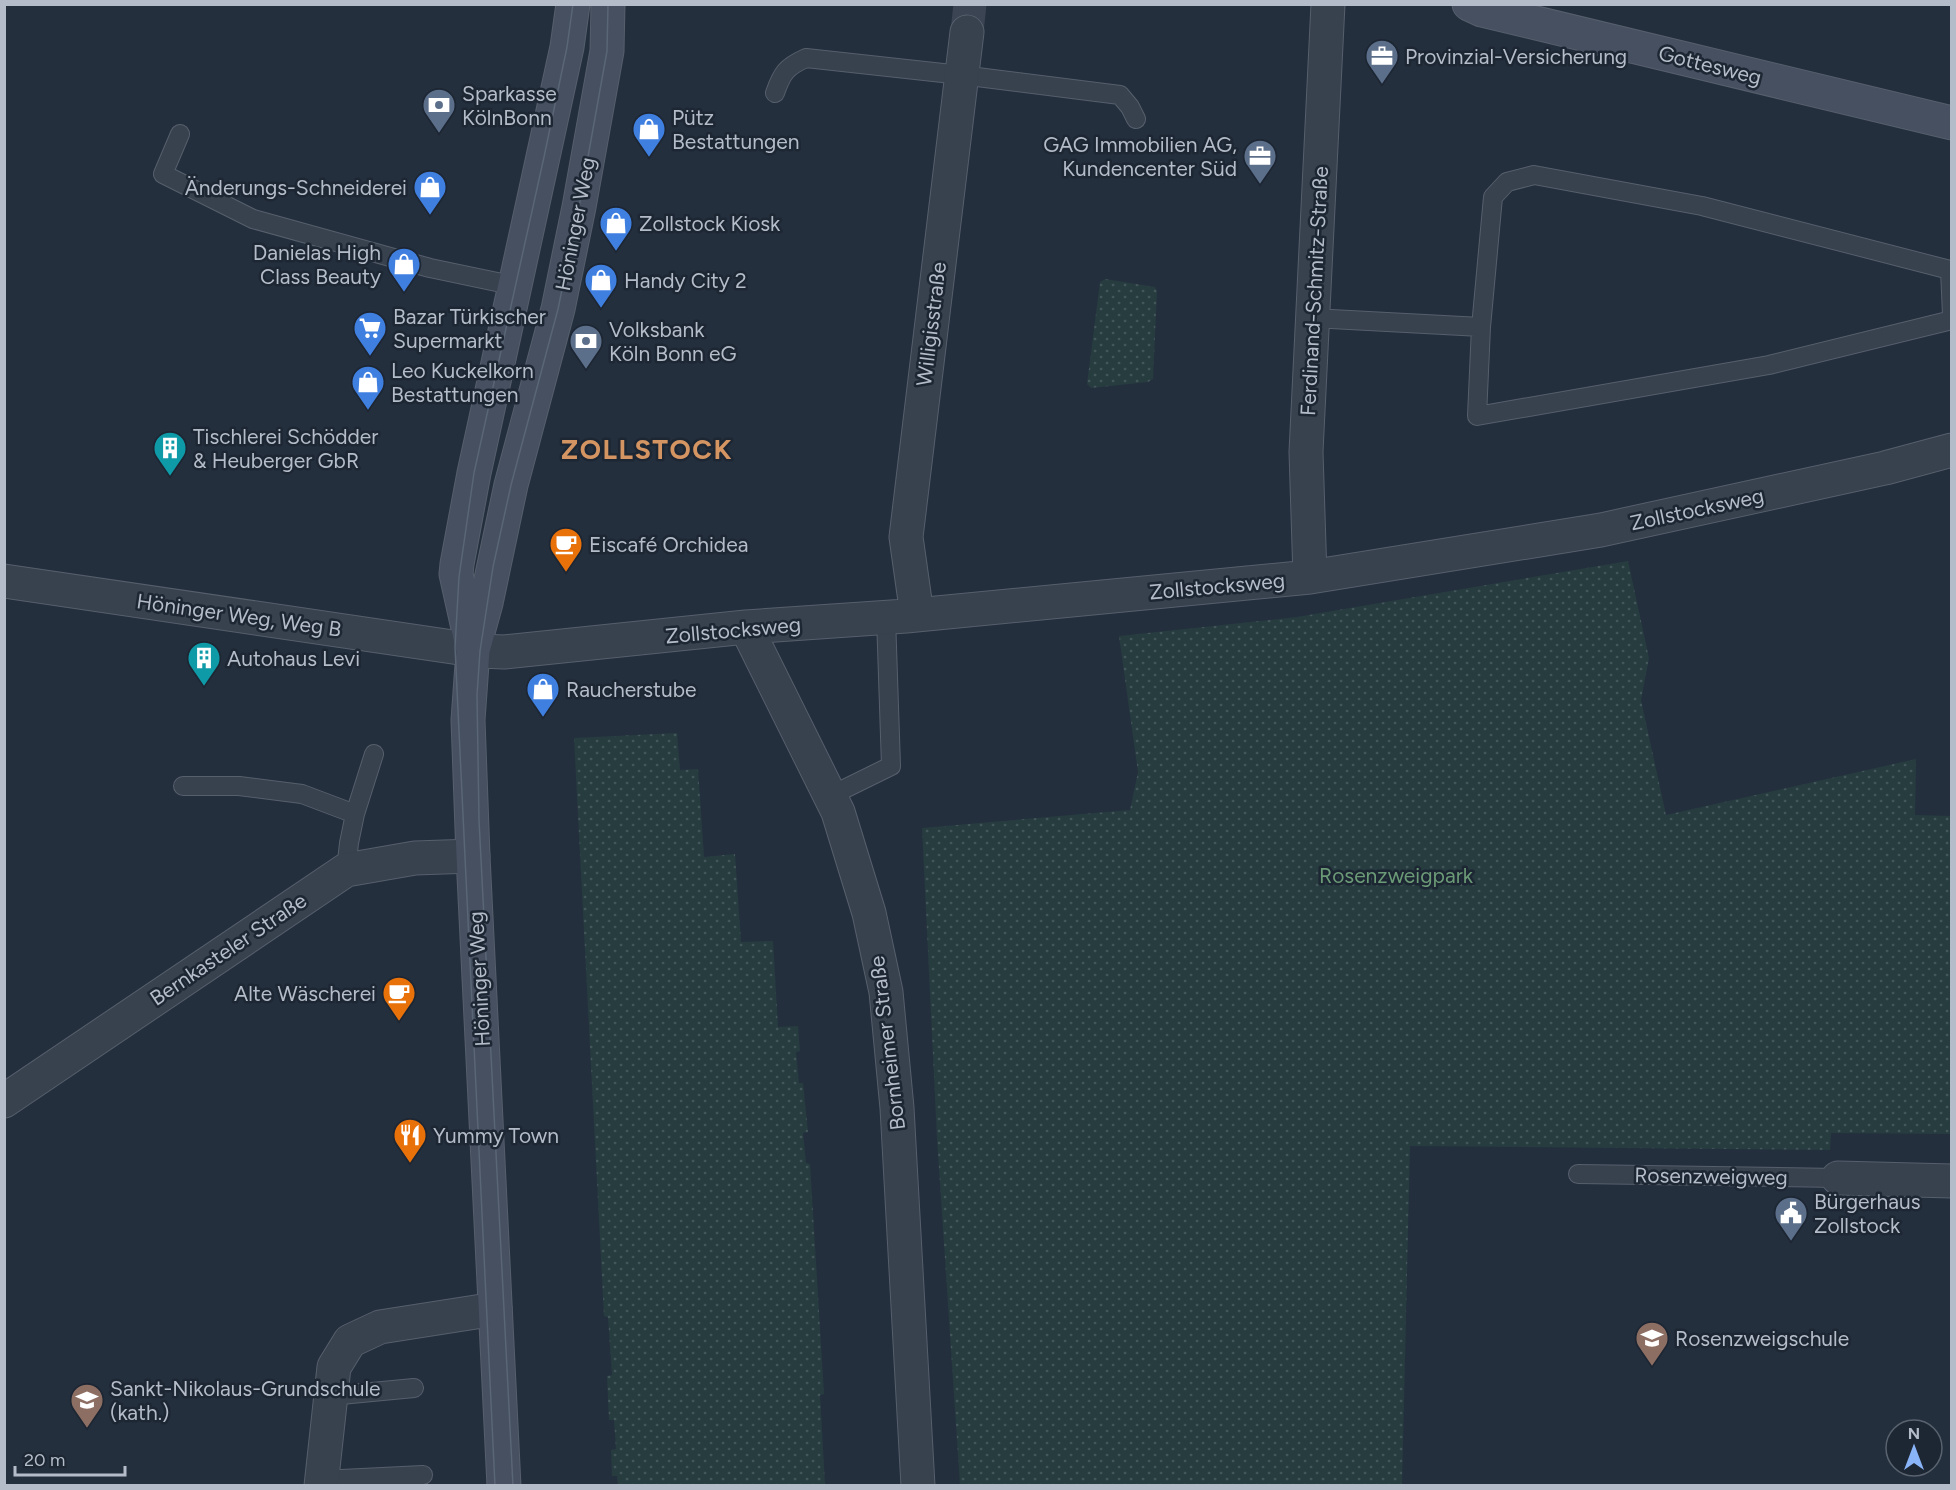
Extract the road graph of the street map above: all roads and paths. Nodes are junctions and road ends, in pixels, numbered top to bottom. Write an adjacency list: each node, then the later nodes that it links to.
1 (573, 4): 11 (street, Höninger Weg)
2 (608, 4): 21 (street, Höninger Weg)
3 (1328, 4): 13 (street, Ferdinand-Schmitz-Straße)
4 (1469, 4): 9 (street, Gottesweg)
5 (967, 32): 6 (street, Willigisstraße)
6 (961, 75): 7 (lane); 8 (lane); 19 (street, Willigisstraße)
7 (775, 93)
8 (1136, 119)
9 (1952, 123)
10 (180, 134): 11 (lane)
11 (516, 286): 21 (street, Höninger Weg)
12 (1952, 315): 15 (lane)
13 (1312, 318): 15 (lane); 17 (street, Ferdinand-Schmitz-Straße)
14 (1952, 320): 15 (lane)
15 (1481, 327)
16 (1952, 450): 17 (street, Zollstocksweg)
17 (1310, 577): 19 (street, Zollstocksweg)
18 (4, 581): 21 (street, Höninger Weg, Weg B)
19 (901, 616): 20 (street, Zollstocksweg); 24 (lane)
20 (746, 627): 21 (street, Zollstocksweg); 24 (street, Bornheimer Straße)
21 (473, 650): 26 (street, Höninger Weg)
22 (374, 754): 25 (lane)
23 (183, 786): 25 (lane)
24 (830, 796): 38 (street, Bornheimer Straße)
25 (356, 814): 27 (lane)
26 (473, 856): 27 (street, Bernkasteler Straße); 32 (street, Höninger Weg)
27 (346, 870): 28 (street, Bernkasteler Straße)
28 (4, 1101)
29 (1578, 1174): 30 (lane, Rosenzweigweg)
30 (1838, 1178): 31 (street, Rosenzweigweg)
31 (1952, 1181)
32 (495, 1309): 34 (street); 37 (street, Höninger Weg)
33 (414, 1388): 34 (lane)
34 (330, 1396): 36 (street)
35 (423, 1475): 36 (lane)
36 (321, 1483)
37 (504, 1485)
38 (918, 1485)

